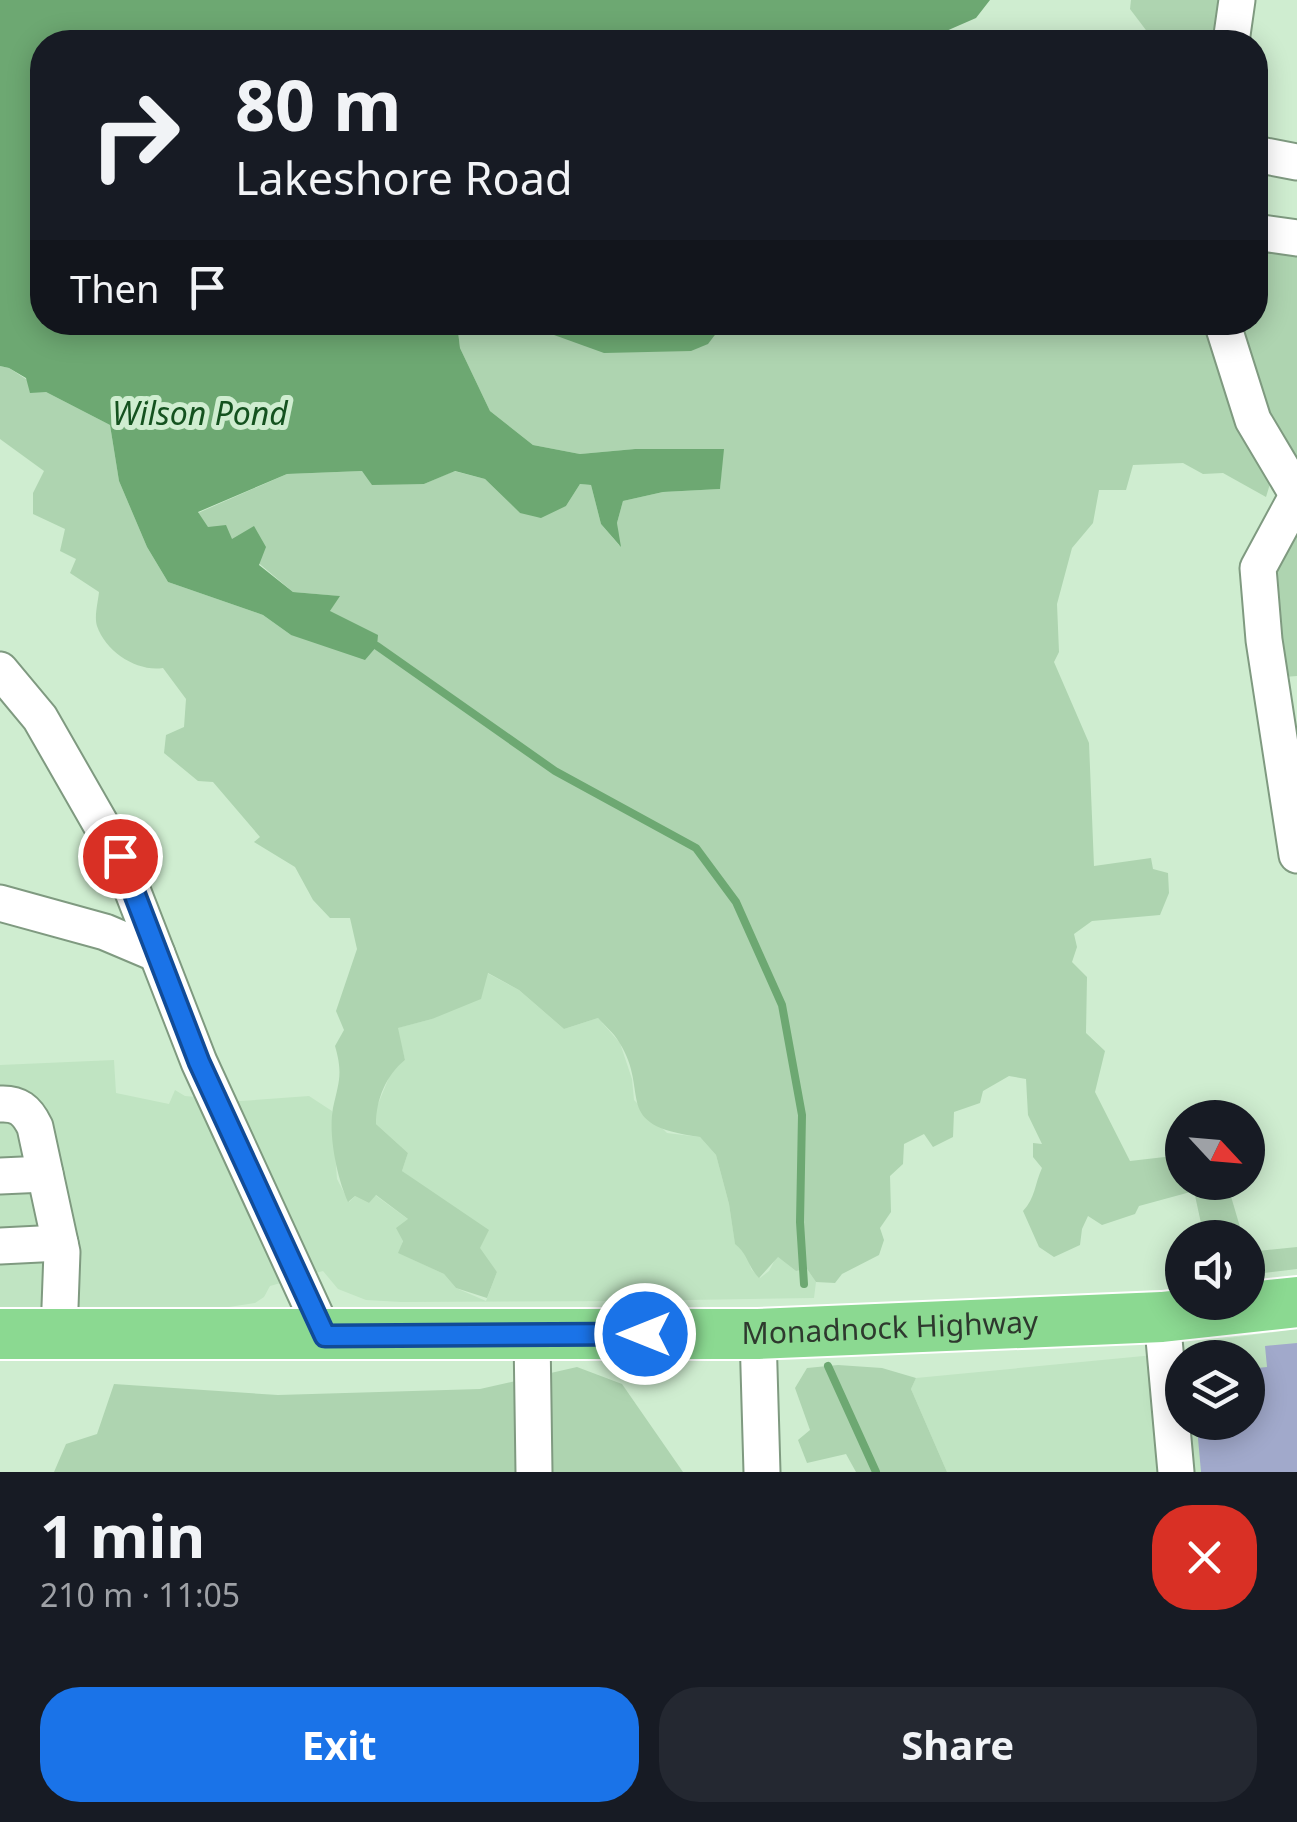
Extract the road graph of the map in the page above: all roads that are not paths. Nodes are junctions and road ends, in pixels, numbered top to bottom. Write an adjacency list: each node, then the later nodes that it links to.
1 (1237, 0): 2 (street)
2 (1233, 30)
3 (1268, 156): 4 (street)
4 (1297, 162)
5 (1268, 234): 6 (street)
6 (1297, 238)
7 (1226, 335): 8 (street)
8 (1297, 495): 10 (street)
9 (0, 670): 12 (street)
10 (1297, 856)
11 (0, 904): 12 (street)
12 (158, 954): 24 (street)
13 (0, 1104): 14 (street)
14 (45, 1174): 15 (street); 16 (street)
15 (0, 1176)
16 (60, 1244): 17 (street); 21 (street)
17 (0, 1246)
18 (1297, 1302): 19 (highway, Monadnock Highway)
19 (1162, 1317): 22 (highway, Monadnock Highway); 27 (street)
20 (0, 1334): 21 (highway, Monadnock Highway)
21 (59, 1334): 24 (highway, Monadnock Highway)
22 (758, 1334): 23 (highway, Monadnock Highway); 26 (street)
23 (532, 1335): 24 (highway, Monadnock Highway); 25 (street)
24 (325, 1336)
25 (534, 1472)
26 (762, 1472)
27 (1176, 1472)

